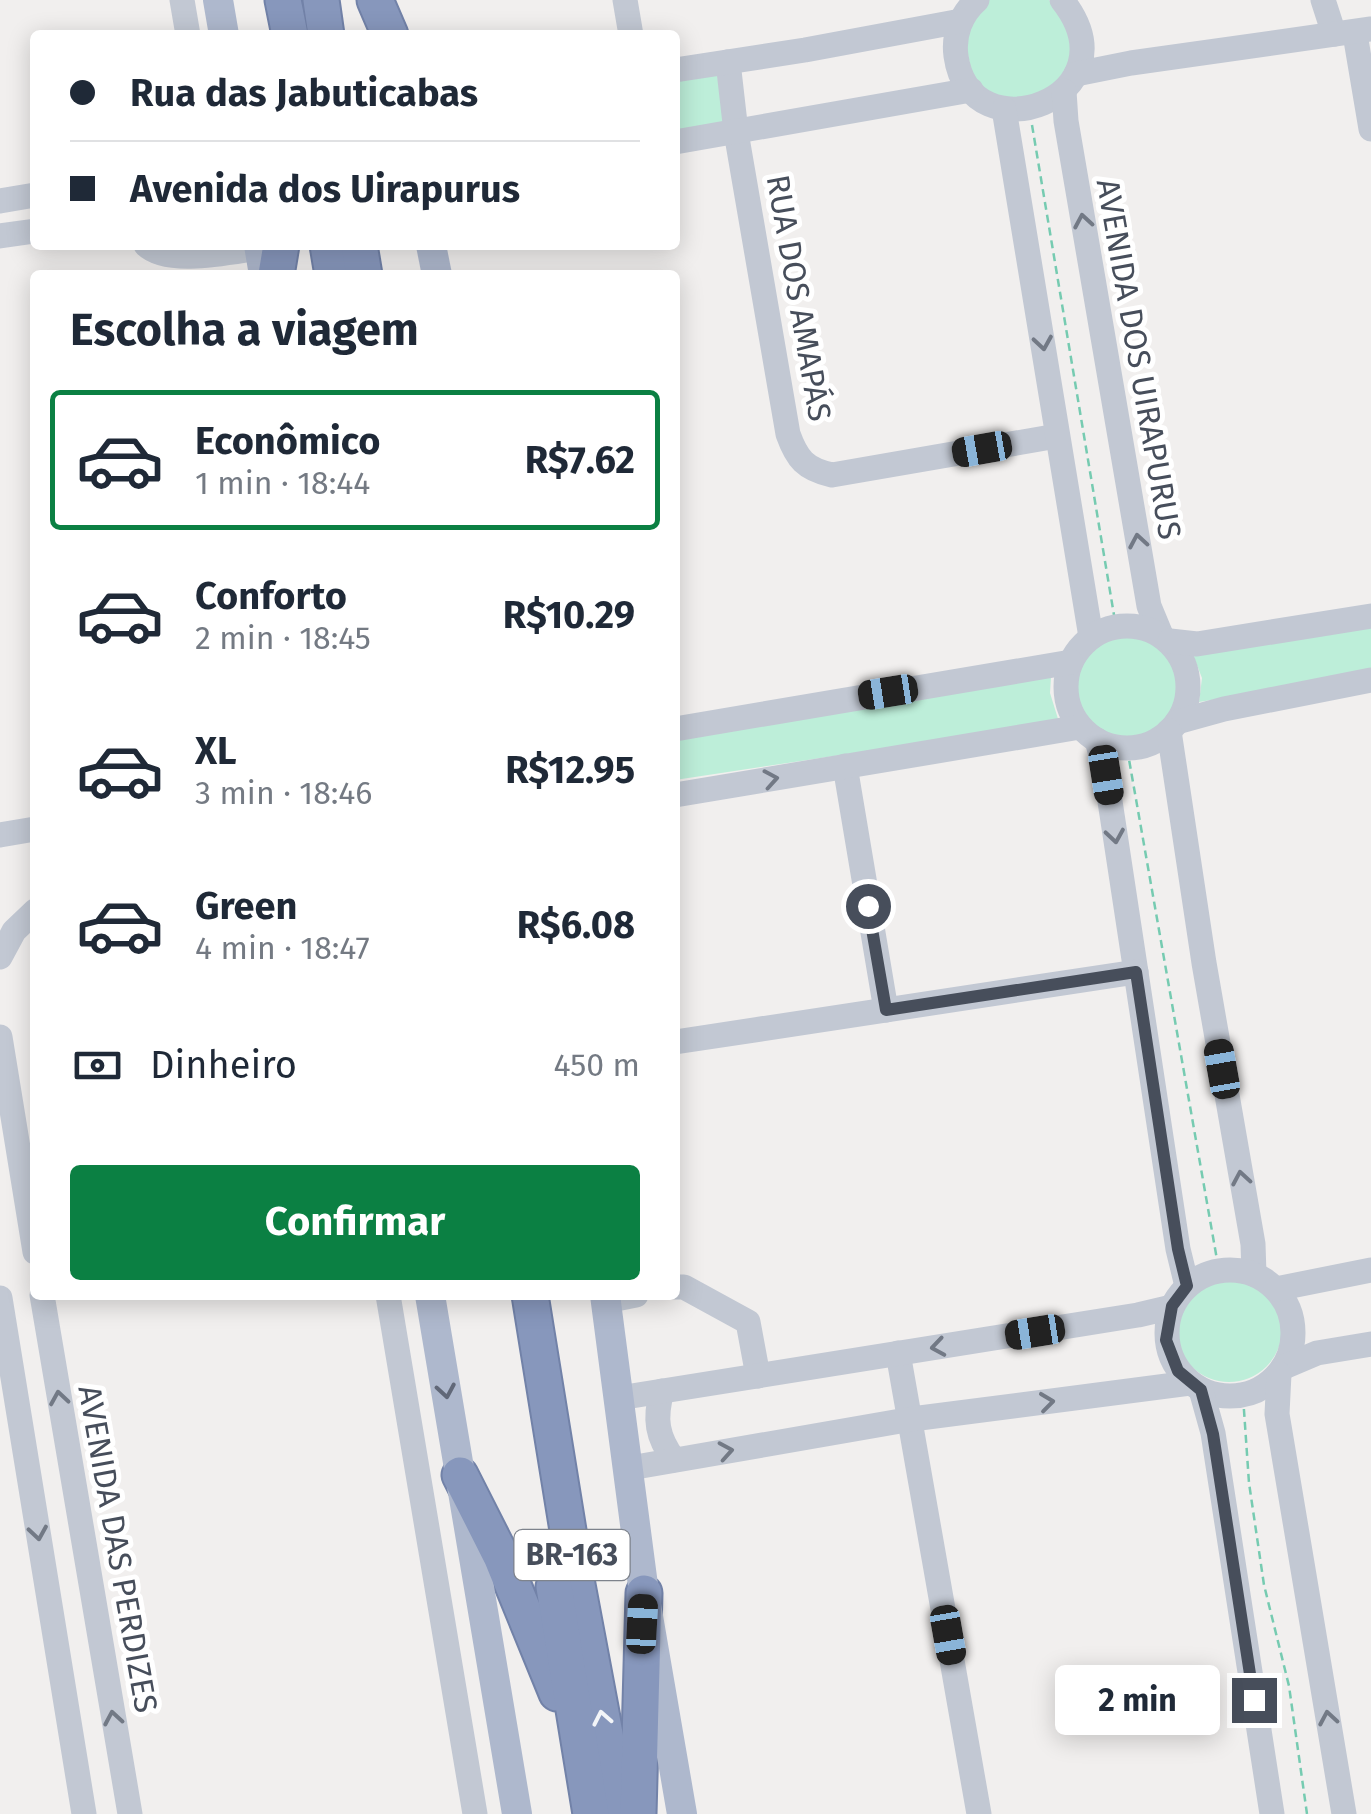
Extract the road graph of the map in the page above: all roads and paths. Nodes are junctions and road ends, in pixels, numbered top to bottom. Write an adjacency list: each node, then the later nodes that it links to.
1 (182, 0): 12 (street)
2 (218, 0): 13 (main road)
3 (283, 0): 14 (highway)
4 (321, 0): 15 (highway)
5 (374, 0): 16 (highway)
6 (389, 0): 17 (main road)
7 (625, 0): 18 (street)
8 (1062, 0): 9 (street); 22 (street, AVENIDA DOS UIRAPURUS)
9 (1090, 0)
10 (1323, 0): 19 (street)
11 (970, 6): 20 (street); 23 (street)
12 (187, 30)
13 (223, 30)
14 (289, 30)
15 (325, 30)
16 (389, 30)
17 (392, 30)
18 (630, 30)
19 (1354, 32): 22 (street); 25 (street)
20 (728, 62): 21 (street); 26 (street, RUA DOS AMAPÁS)
21 (680, 69)
22 (1070, 83): 24 (street); 39 (street, AVENIDA DOS UIRAPURUS, one-way to 22)
23 (972, 90): 24 (street); 26 (street)
24 (1017, 109): 35 (street, one-way to 35); 37 (path)
25 (1371, 130)
26 (736, 132): 27 (street); 35 (street, RUA DOS AMAPÁS)
27 (680, 141)
28 (30, 196): 29 (street)
29 (0, 200)
30 (30, 232): 31 (street)
31 (0, 236)
32 (151, 250): 33 (street)
33 (224, 258): 34 (street)
34 (268, 258)
35 (1057, 436): 38 (street)
36 (1371, 616): 39 (street)
37 (1116, 627): 38 (street); 39 (street)
38 (1090, 638): 40 (street)
39 (1165, 638): 42 (street)
40 (1071, 662): 43 (street); 44 (street)
41 (1371, 680): 42 (street)
42 (1173, 727): 45 (street); 61 (street, one-way to 42)
43 (680, 728)
44 (1089, 733): 45 (street); 46 (street); 54 (street, one-way to 54)
45 (1127, 748): 60 (path)
46 (845, 766): 47 (street, one-way to 46); 55 (street)
47 (680, 794)
48 (30, 830): 49 (street)
49 (0, 835)
50 (30, 912): 51 (street)
51 (0, 916)
52 (30, 916): 53 (street)
53 (0, 957)
54 (1136, 972): 55 (street); 64 (street)
55 (886, 1010): 57 (street)
56 (0, 1037): 58 (street)
57 (680, 1041)
58 (30, 1221)
59 (1371, 1270): 63 (street)
60 (1219, 1271): 61 (street); 64 (street)
61 (1254, 1274): 63 (street)
62 (680, 1287): 75 (street)
63 (1276, 1289): 74 (street)
64 (1180, 1296): 73 (street, one-way to 73); 76 (street)
65 (0, 1298): 84 (street)
66 (43, 1300): 82 (street, AVENIDA DAS PERDIZES, one-way to 66)
67 (389, 1300): 90 (street)
68 (431, 1300): 85 (main road, one-way to 85)
69 (506, 1300): 87 (highway, BR-163)
70 (531, 1300): 93 (highway, BR-163, one-way to 70)
71 (605, 1300): 79 (main road)
72 (1371, 1344): 74 (street)
73 (898, 1353): 75 (street); 80 (street)
74 (1282, 1370): 78 (street); 99 (street, one-way to 74)
75 (758, 1376): 77 (street)
76 (1196, 1387): 78 (street); 80 (street, one-way to 76); 97 (street)
77 (662, 1391): 79 (street); 81 (street)
78 (1243, 1396): 98 (path)
79 (619, 1398): 83 (main road)
80 (912, 1420): 81 (street, one-way to 80); 96 (street)
81 (674, 1460): 83 (street)
82 (70, 1463): 84 (street); 89 (street, AVENIDA DAS PERDIZES, one-way to 82)
83 (630, 1468): 86 (main road)
84 (28, 1470): 88 (street, one-way to 88)
85 (460, 1474): 87 (highway); 91 (main road)
86 (644, 1593): 94 (highway); 95 (main road)
87 (581, 1750): 92 (highway, BR-163)
88 (84, 1814)
89 (130, 1814)
90 (475, 1814)
91 (517, 1814)
92 (591, 1814)
93 (620, 1814)
94 (638, 1814)
95 (682, 1814)
96 (979, 1814)
97 (1272, 1814)
98 (1307, 1814)
99 (1344, 1814)

